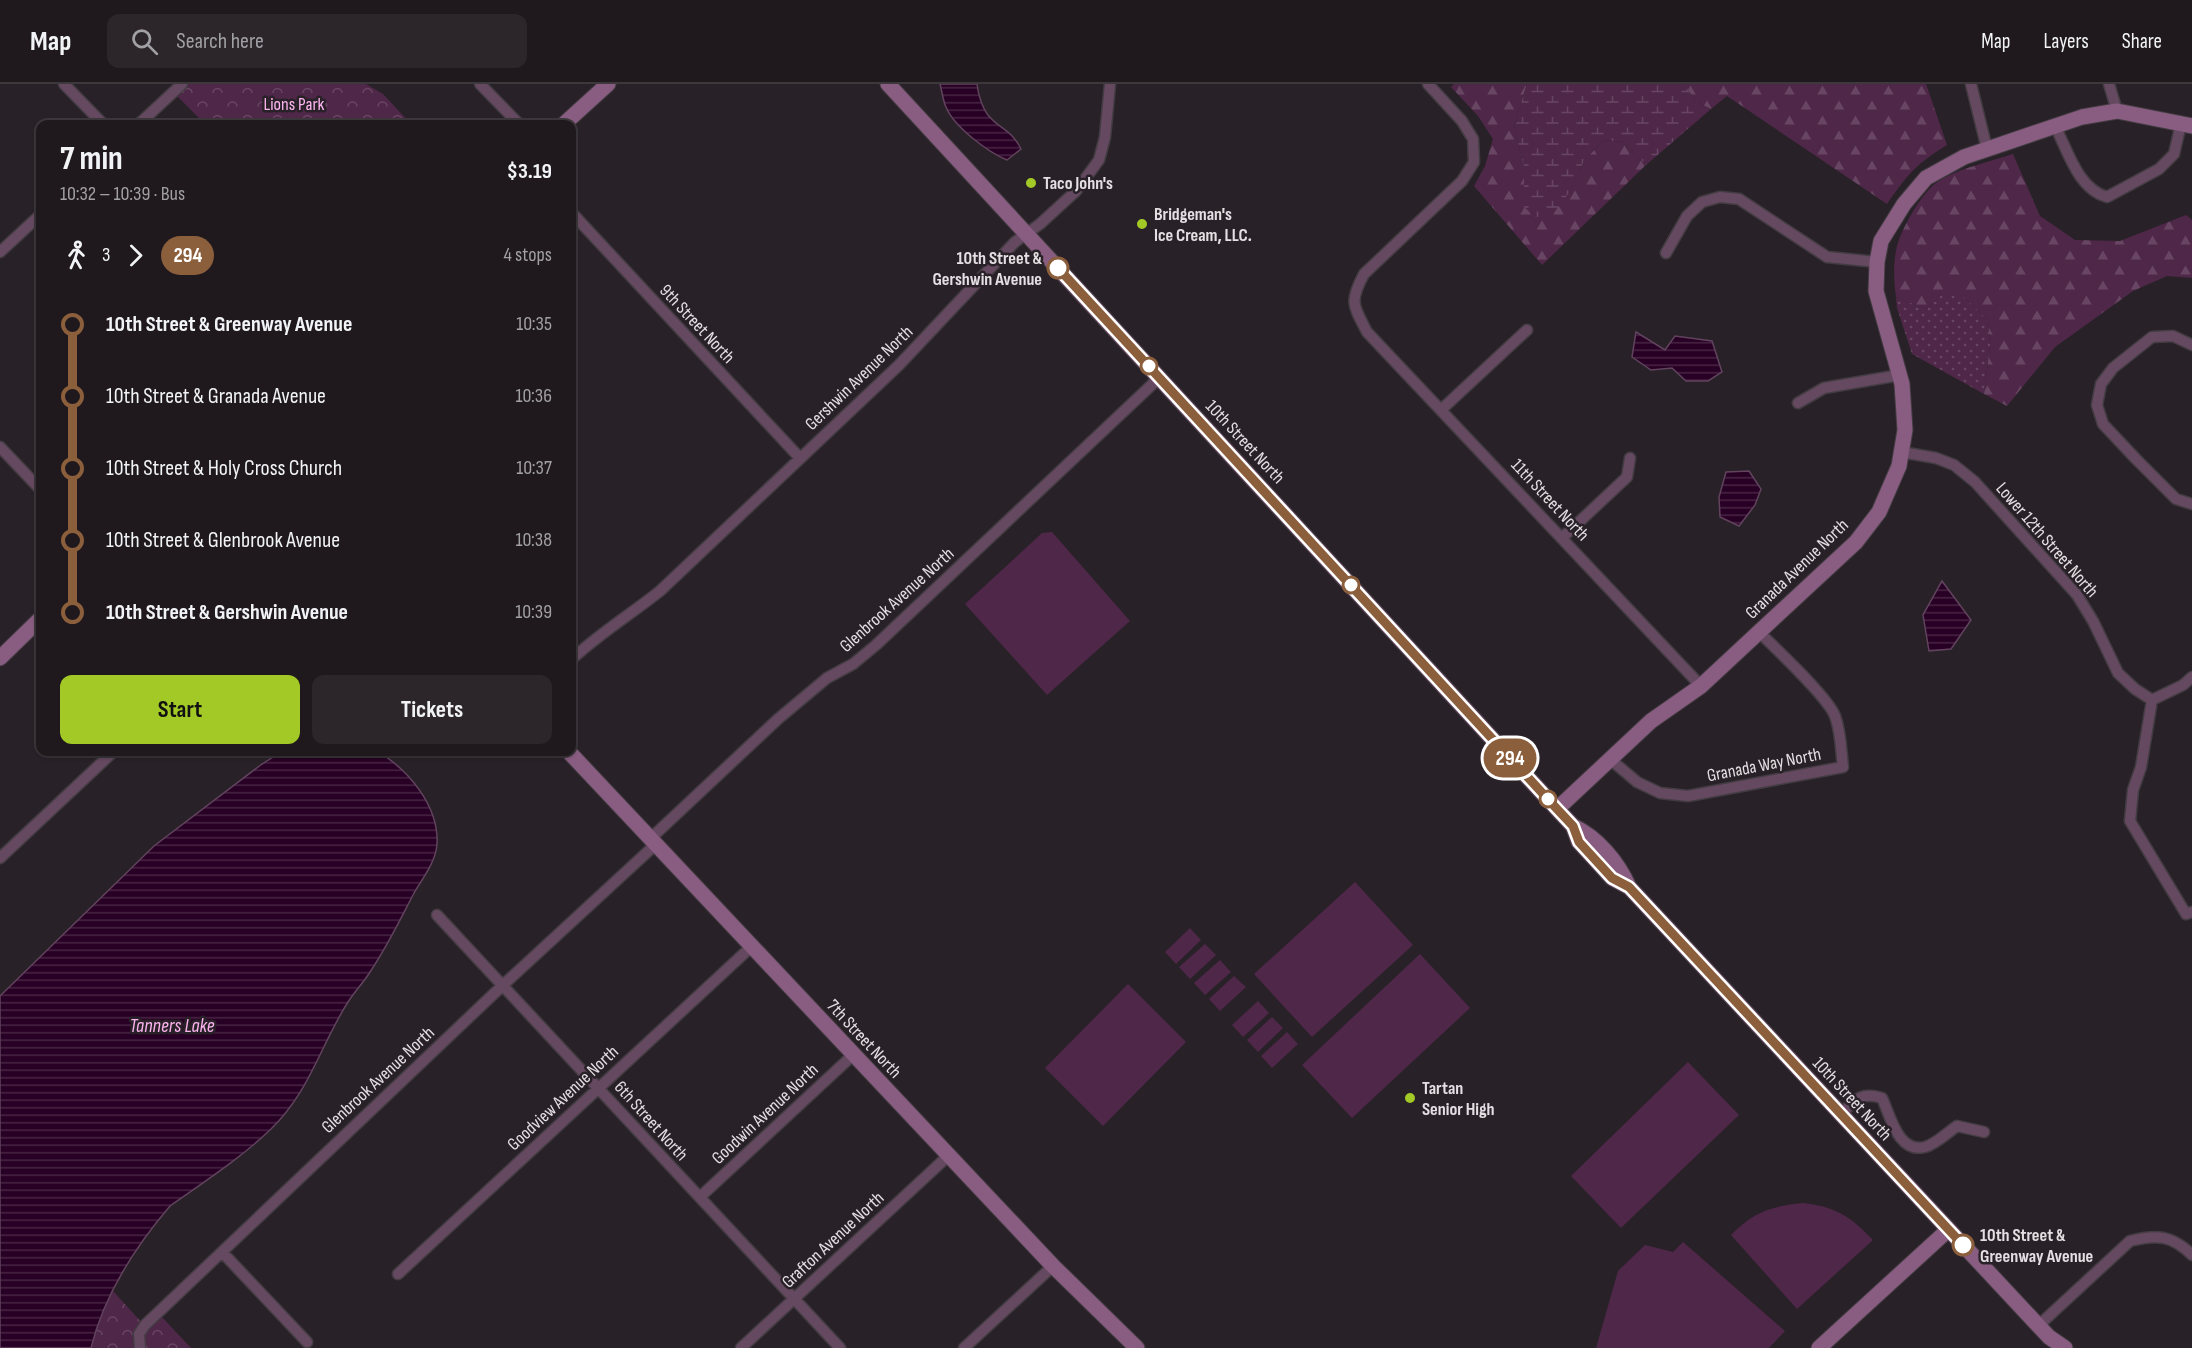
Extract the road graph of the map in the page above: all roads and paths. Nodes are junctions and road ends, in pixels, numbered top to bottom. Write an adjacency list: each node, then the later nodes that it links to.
1 (64, 84): 11 (street)
2 (182, 84): 12 (street)
3 (480, 84): 13 (street)
4 (608, 84): 14 (street)
5 (888, 84): 20 (street, 10th Street North)
6 (1110, 84): 20 (street, Gershwin Avenue North)
7 (1428, 84): 29 (street, 11th Street North)
8 (1971, 84): 17 (street)
9 (2109, 84): 10 (street)
10 (2117, 111): 15 (street, Granada Avenue North); 16 (street, Granada Avenue North)
11 (99, 120)
12 (143, 120)
13 (515, 120)
14 (568, 120)
15 (2187, 125): 16 (street)
16 (2055, 126): 17 (street, Granada Avenue North)
17 (1987, 149): 23 (street, Granada Avenue North)
18 (576, 217): 32 (street, 9th Street North)
19 (36, 218): 21 (street)
20 (1026, 234): 27 (street, 10th Street North); 32 (street, Gershwin Avenue North)
21 (0, 252)
22 (1666, 254): 23 (street)
23 (1877, 262): 26 (street, Granada Avenue North)
24 (1527, 330): 29 (street)
25 (2192, 345): 35 (street)
26 (1900, 375): 28 (street); 31 (street, Granada Avenue North)
27 (1159, 378): 47 (street, 10th Street North); 48 (street, Glenbrook Avenue North)
28 (1798, 403)
29 (1442, 410): 36 (street, 11th Street North)
30 (0, 447): 34 (street)
31 (1901, 452): 38 (street, Granada Avenue North); 43 (street, Lower 12th Street North)
32 (799, 457): 39 (street, Gershwin Avenue North)
33 (1630, 458): 36 (street)
34 (36, 485)
35 (2192, 504)
36 (1563, 537): 42 (street, 11th Street North)
37 (36, 623): 40 (street)
38 (1760, 632): 42 (street, Granada Avenue North); 46 (street, Granada Way North)
39 (576, 655)
40 (0, 658)
41 (2192, 677): 43 (street)
42 (1701, 686): 46 (street, Granada Avenue North)
43 (2152, 700): 50 (street)
44 (109, 756): 49 (street)
45 (573, 756): 48 (street, 7th Street North)
46 (1610, 759): 47 (street, Granada Avenue North)
47 (1557, 809): 56 (street, 10th Street North)
48 (652, 842): 52 (street, 7th Street North); 53 (street, Glenbrook Avenue North)
49 (0, 858)
50 (2189, 913)
51 (437, 915): 53 (street, 6th Street North)
52 (751, 947): 54 (street, 7th Street North); 55 (street, Goodview Avenue North)
53 (502, 986): 55 (street, 6th Street North); 61 (street, Glenbrook Avenue North)
54 (853, 1055): 58 (street, 7th Street North); 59 (street, Goodwin Avenue North)
55 (599, 1088): 59 (street, 6th Street North); 64 (street, Goodview Avenue North)
56 (1840, 1115): 57 (street); 60 (street, 10th Street North)
57 (1984, 1132)
58 (948, 1156): 63 (street, 7th Street North); 65 (street, Grafton Avenue North)
59 (700, 1197): 65 (street, 6th Street North)
60 (1947, 1230): 66 (street, 10th Street North); 73 (street)
61 (222, 1252): 67 (street); 68 (street, Glenbrook Avenue North)
62 (2192, 1255): 66 (street)
63 (1053, 1266): 71 (street); 72 (street, 7th Street North)
64 (398, 1274)
65 (794, 1299): 69 (street, Grafton Avenue North); 70 (street, 6th Street North)
66 (2048, 1337): 74 (street, 10th Street North)
67 (307, 1342)
68 (140, 1348)
69 (741, 1348)
70 (840, 1348)
71 (964, 1348)
72 (1137, 1348)
73 (1820, 1348)
74 (2065, 1348)

